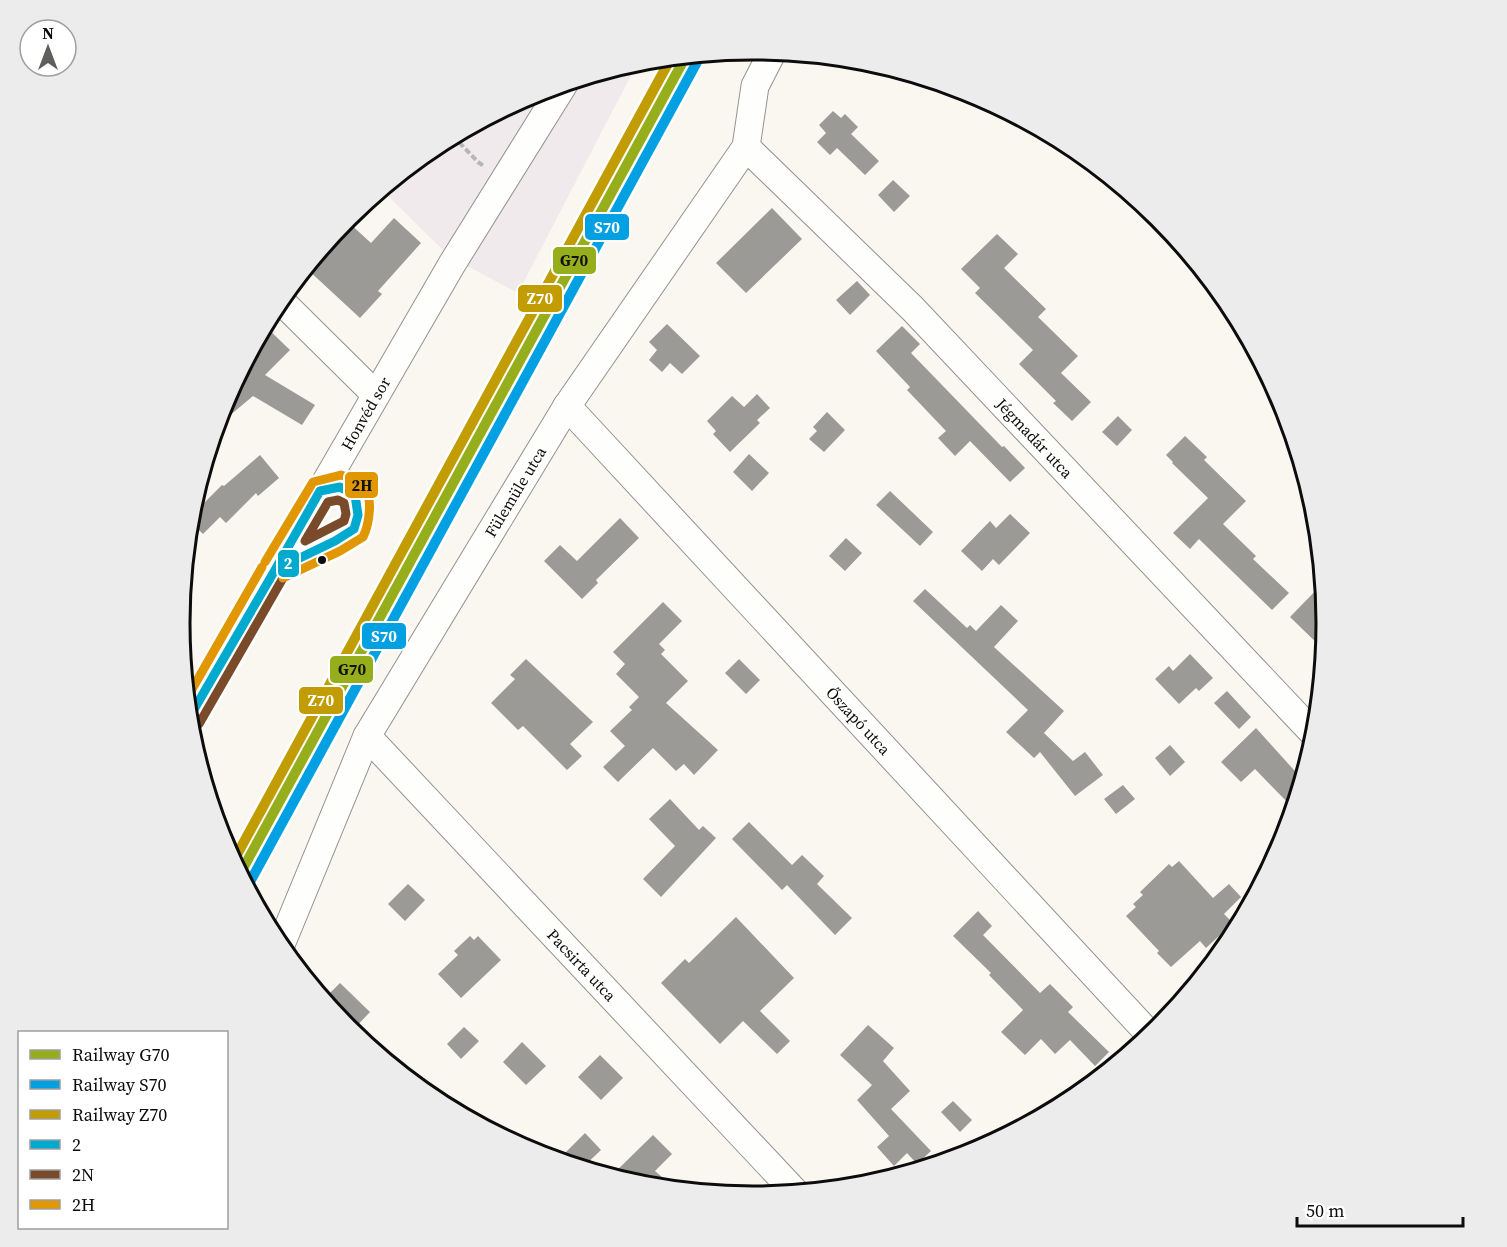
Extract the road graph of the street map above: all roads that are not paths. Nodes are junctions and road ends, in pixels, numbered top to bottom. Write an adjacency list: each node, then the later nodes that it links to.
1 (768, 60): 3 (street, Fülemüle utca)
2 (557, 96): 5 (street, Honvéd sor)
3 (746, 147): 6 (street, Fülemüle utca); 10 (street, Jégmadár utca)
4 (287, 307): 5 (street)
5 (375, 394): 7 (street, Honvéd sor)
6 (567, 405): 11 (street, Fülemüle utca); 13 (street, Őszapó utca)
7 (320, 491): 8 (street, Honvéd sor); 8 (lane)
8 (274, 570): 9 (street, Honvéd sor)
9 (196, 705)
10 (1307, 727)
11 (367, 736): 12 (street, Fülemüle utca); 14 (street, Pacsirta utca)
12 (284, 936)
13 (1144, 1029)
14 (789, 1186)

